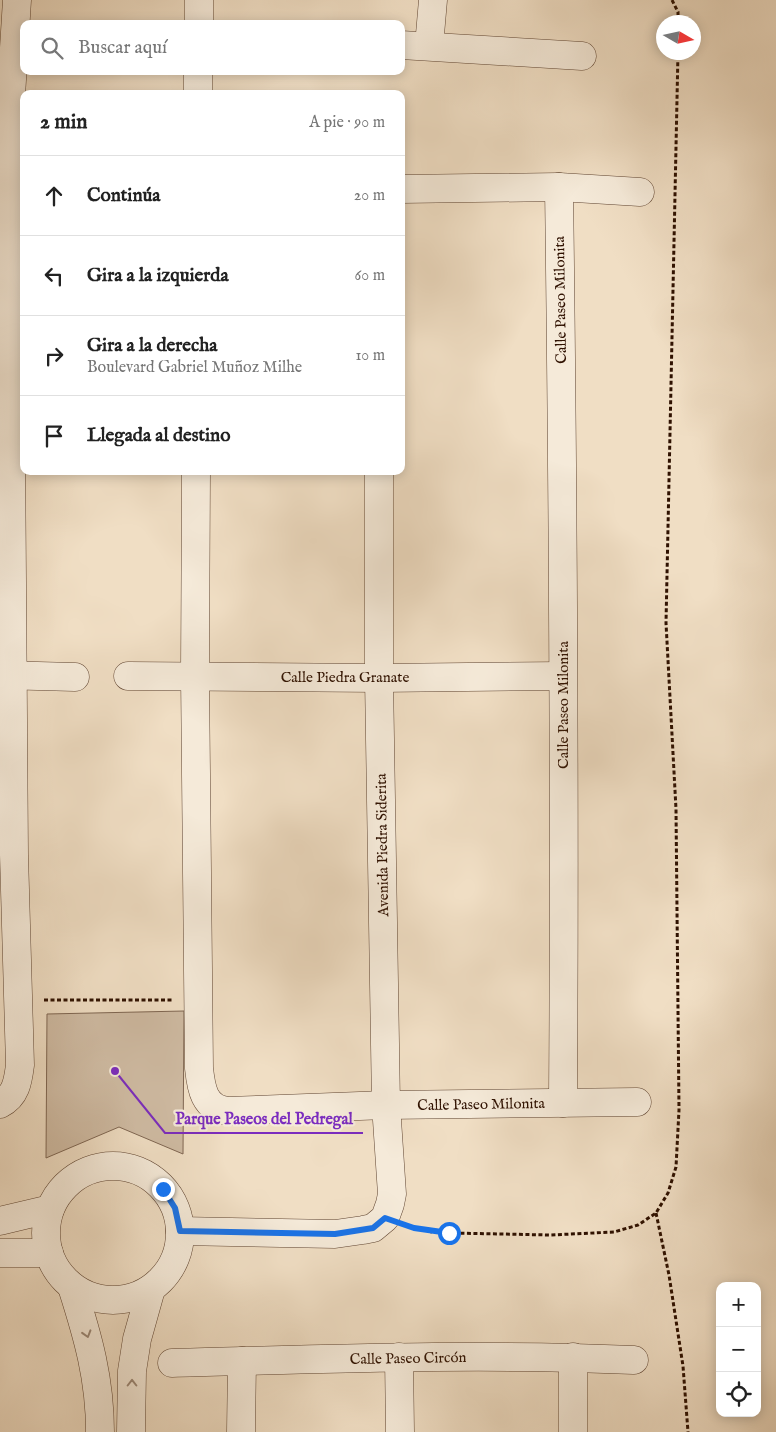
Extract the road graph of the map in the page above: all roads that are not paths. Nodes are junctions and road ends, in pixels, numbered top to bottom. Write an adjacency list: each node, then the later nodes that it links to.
1 (17, 0): 10 (street)
2 (199, 0): 4 (street)
3 (433, 0): 6 (street)
4 (198, 20)
5 (405, 46): 6 (street)
6 (429, 46): 7 (street)
7 (582, 56)
8 (198, 75): 9 (street)
9 (198, 90)
10 (5, 127): 14 (street)
11 (559, 187): 12 (street); 13 (street); 21 (street, Calle Paseo Milonita)
12 (405, 190)
13 (640, 192)
14 (5, 310): 17 (street)
15 (196, 475): 20 (street, Calle Paseo Milonita)
16 (379, 475): 23 (street, Avenida Piedra Siderita)
17 (6, 492): 18 (street)
18 (6, 675): 22 (street); 24 (street)
19 (128, 676): 20 (street, Calle Piedra Granate)
20 (195, 676): 23 (street, Calle Piedra Granate); 28 (street, Calle Paseo Milonita)
21 (562, 676): 23 (street, Calle Piedra Granate); 26 (street, Calle Paseo Milonita)
22 (75, 677)
23 (379, 678): 28 (street, Avenida Piedra Siderita)
24 (7, 855): 27 (street)
25 (637, 1102): 26 (street)
26 (563, 1103): 28 (street, Calle Paseo Milonita)
27 (0, 1104)
28 (386, 1105): 31 (street, Avenida Piedra Siderita)
29 (50, 1209): 30 (street); 31 (street); 33 (street)
30 (0, 1221)
31 (180, 1231): 35 (street)
32 (0, 1253): 33 (street)
33 (48, 1253): 34 (street)
34 (72, 1287): 35 (street); 41 (street, one-way to 41)
35 (151, 1289): 42 (street, one-way to 35)
36 (399, 1357): 37 (street, Calle Paseo Circón); 39 (street, Calle Paseo Circón); 44 (street)
37 (573, 1357): 38 (street, Calle Paseo Circón); 45 (street)
38 (634, 1360)
39 (242, 1361): 40 (street, Calle Paseo Circón); 43 (street)
40 (172, 1363)
41 (100, 1432)
42 (132, 1432)
43 (241, 1432)
44 (400, 1432)
45 (574, 1432)

